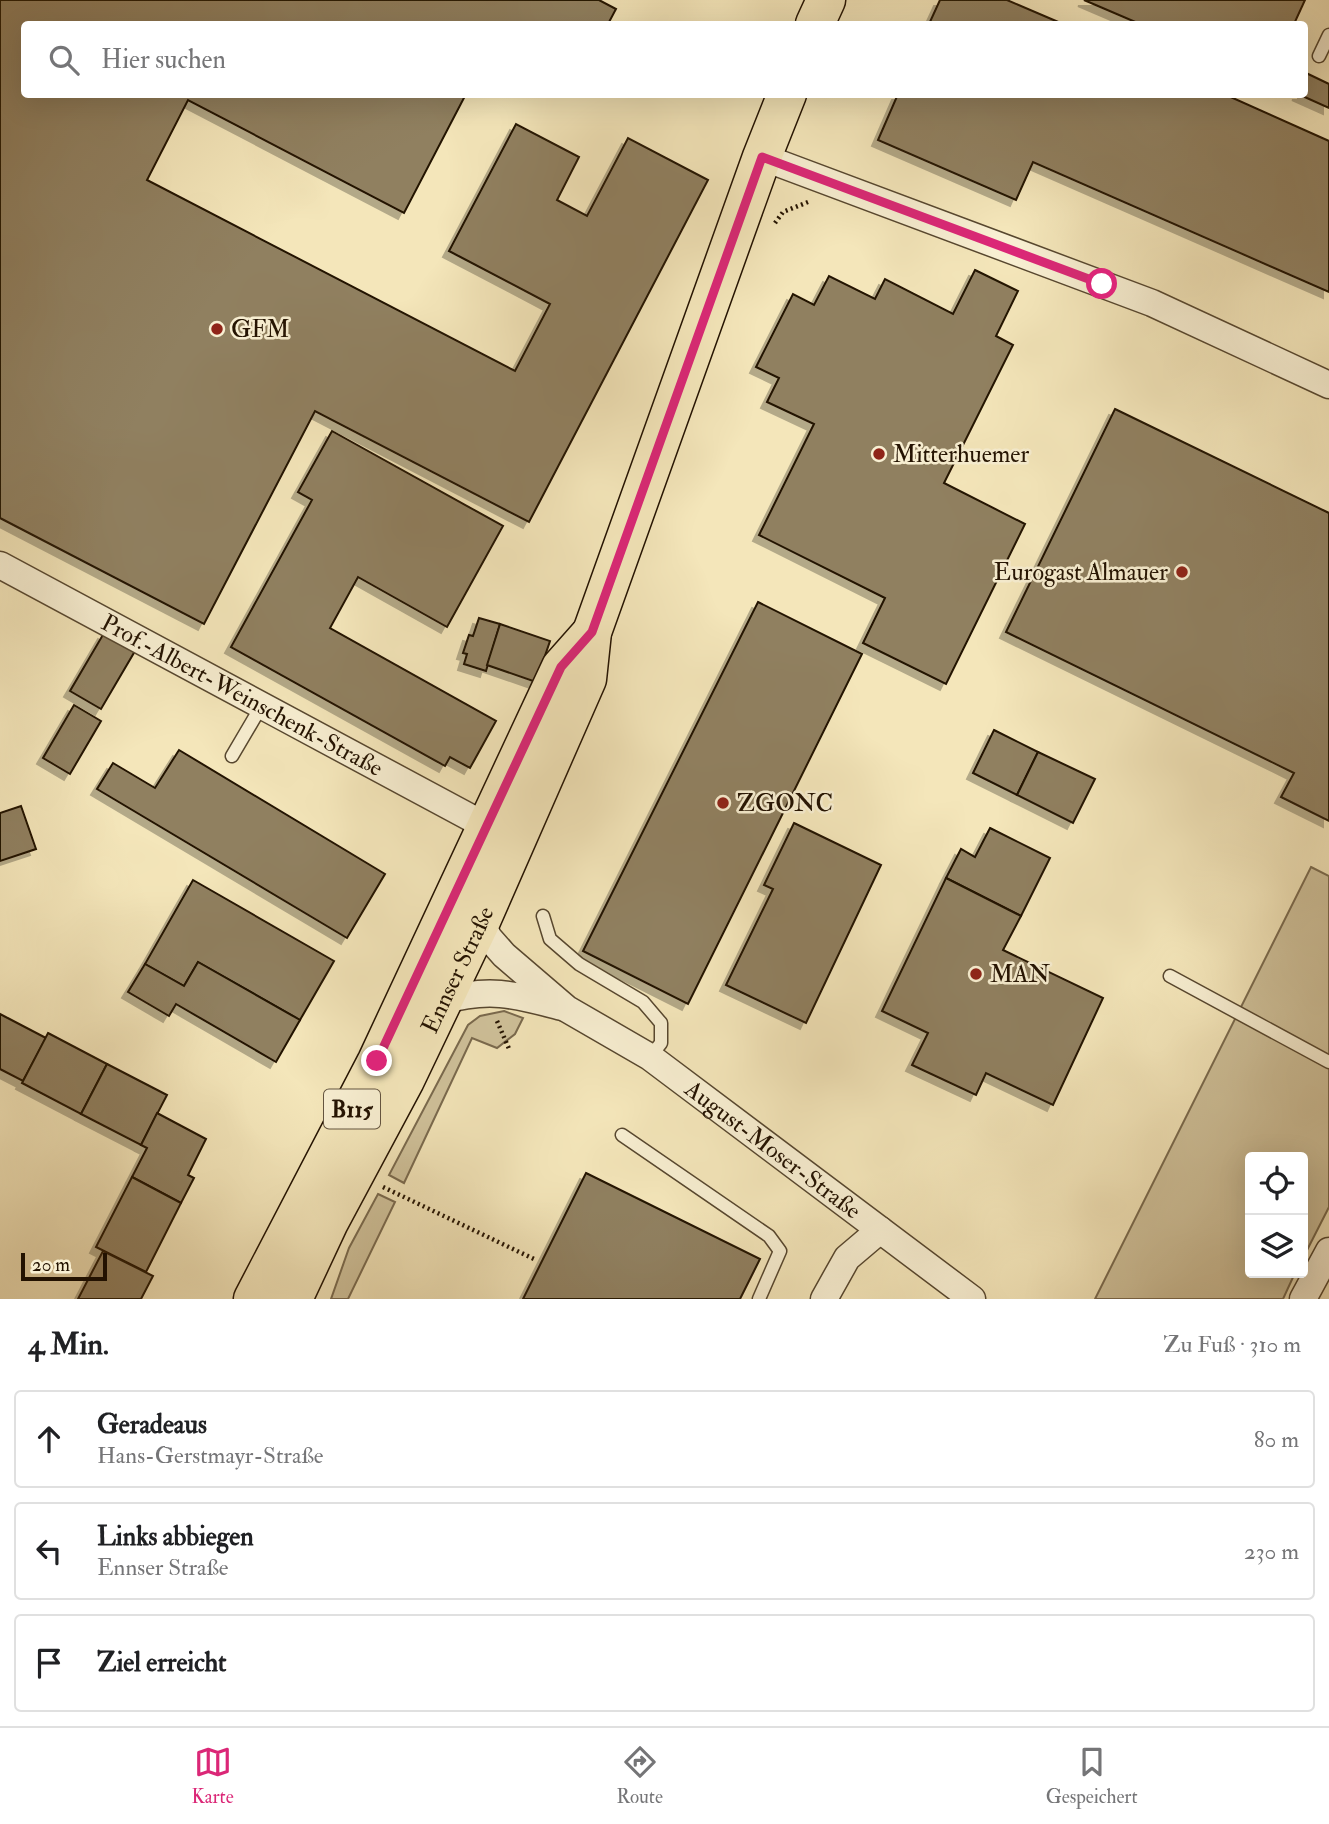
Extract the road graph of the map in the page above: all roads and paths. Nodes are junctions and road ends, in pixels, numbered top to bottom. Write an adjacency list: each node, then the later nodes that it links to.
1 (826, 0): 2 (main road)
2 (816, 21)
3 (1329, 35): 4 (lane)
4 (1319, 56)
5 (785, 98): 6 (main road, Ennser Straße / B115)
6 (762, 157): 7 (street); 9 (main road, Ennser Straße / B115)
7 (1329, 385)
8 (0, 565): 10 (street, Prof.-Albert-Weinschenk-Straße)
9 (592, 632): 12 (main road, Ennser Straße / B115); 14 (main road, Ennser Straße / B115)
10 (263, 705): 11 (lane); 12 (street, Prof.-Albert-Weinschenk-Straße)
11 (232, 756)
12 (486, 826): 27 (main road, Ennser Straße / B115)
13 (543, 916): 20 (lane)
14 (480, 923): 16 (main road, Ennser Straße / B115); 17 (street, August-Moser-Straße)
15 (1170, 976): 21 (lane)
16 (442, 1002): 17 (street, August-Moser-Straße); 28 (main road, Ennser Straße / B115)
17 (567, 1009): 20 (street, August-Moser-Straße)
18 (496, 1018): 19 (path)
19 (510, 1051)
20 (650, 1058): 24 (street, August-Moser-Straße)
21 (1329, 1062)
22 (622, 1135): 29 (lane)
23 (376, 1183): 26 (path)
24 (880, 1230): 30 (street); 31 (street, August-Moser-Straße)
25 (1329, 1251): 32 (street)
26 (534, 1259)
27 (253, 1299)
28 (293, 1299)
29 (759, 1299)
30 (824, 1299)
31 (972, 1299)
32 (1303, 1299)

